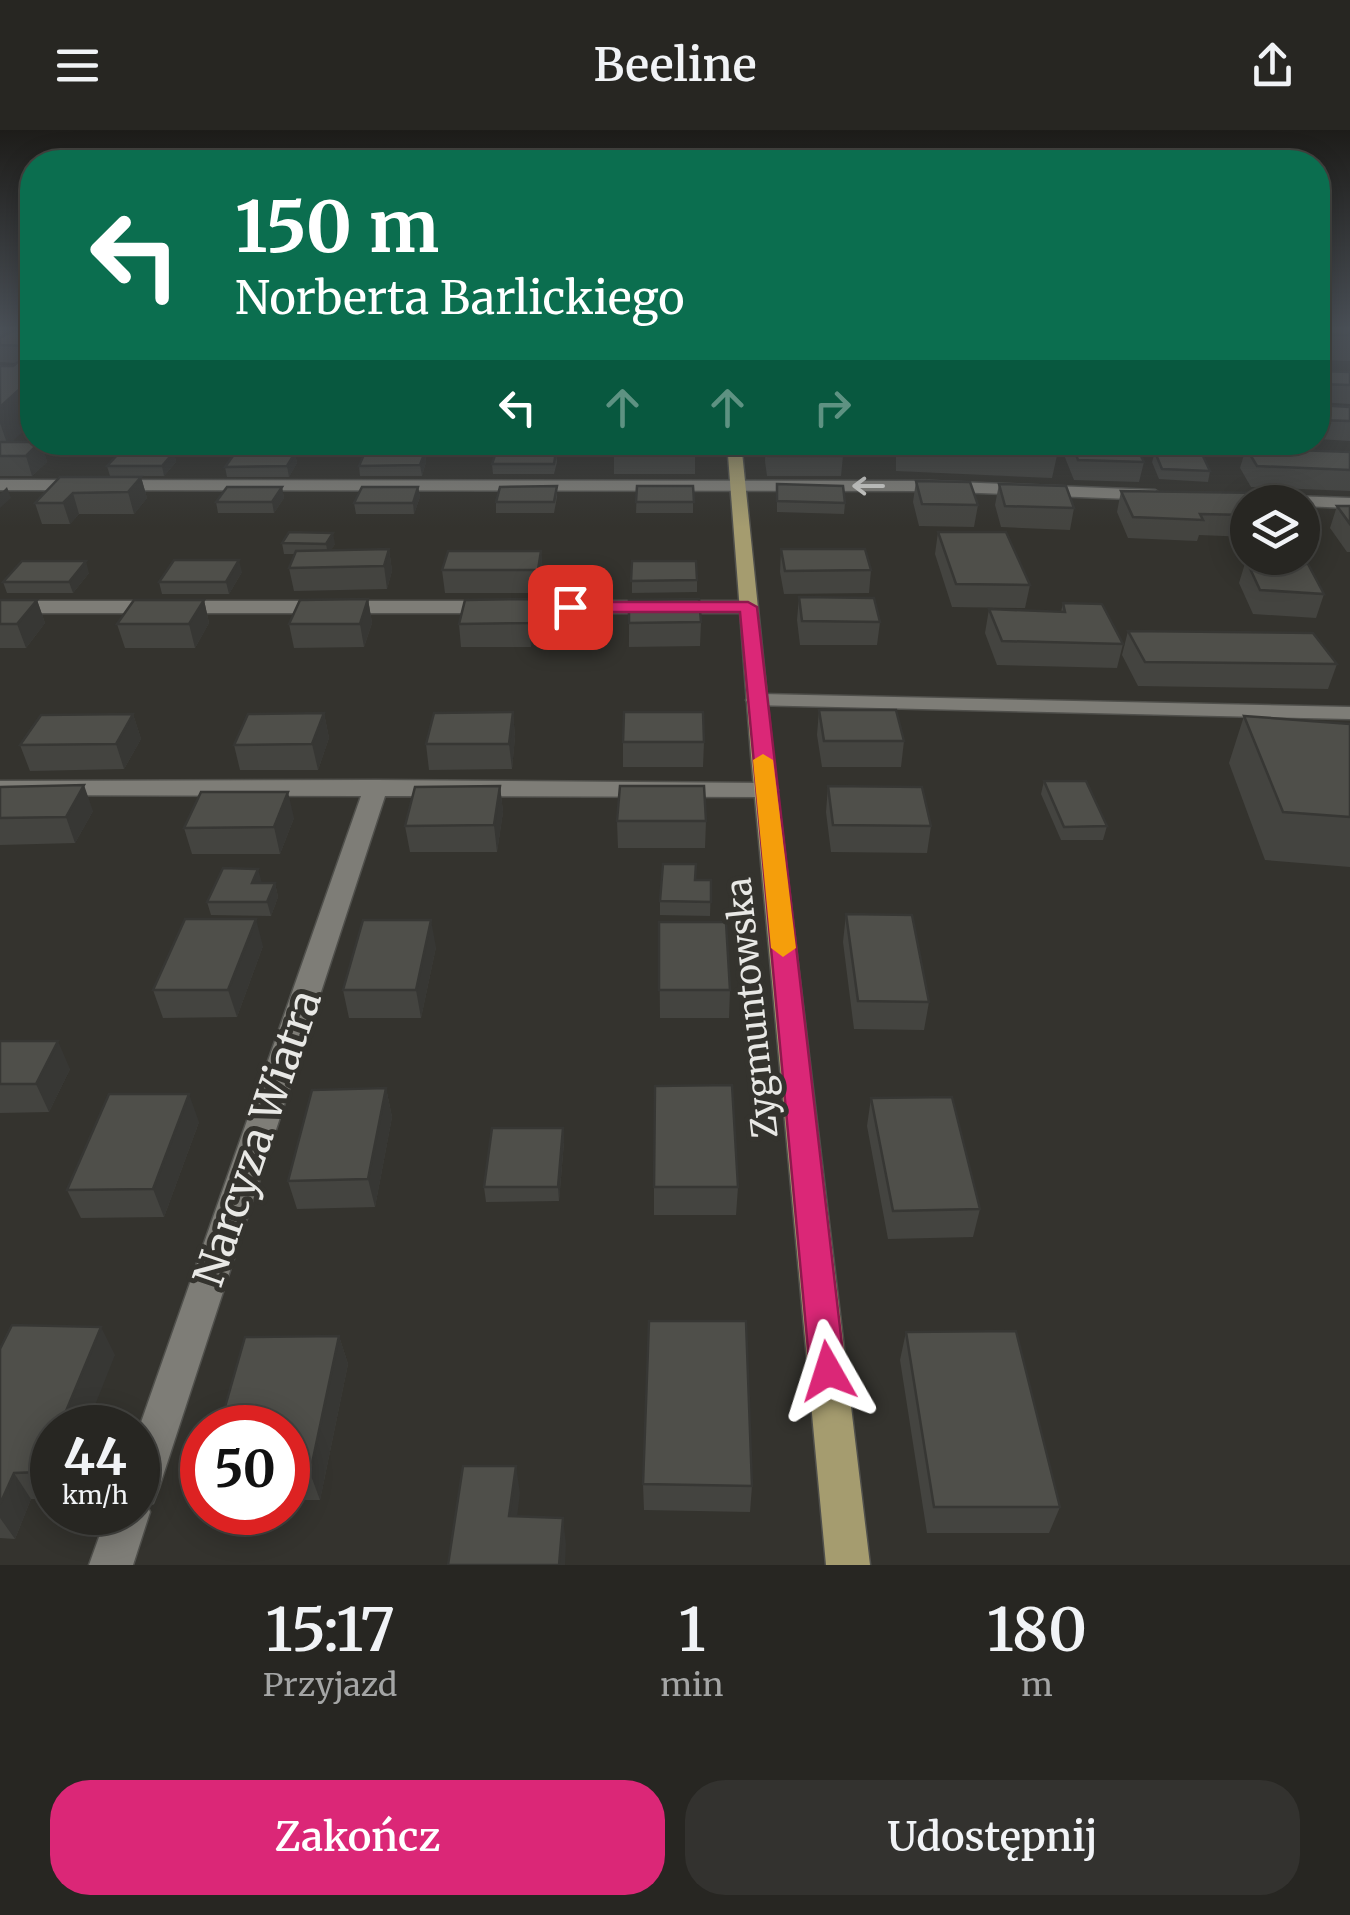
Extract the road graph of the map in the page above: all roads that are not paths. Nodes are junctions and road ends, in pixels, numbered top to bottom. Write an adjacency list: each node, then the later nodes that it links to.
1 (735, 455): 3 (main road, Zygmuntowska)
2 (0, 485): 3 (street)
3 (739, 486): 4 (street, one-way to 3); 8 (main road, Zygmuntowska)
4 (1178, 496)
5 (1216, 498): 6 (street)
6 (1350, 504)
7 (0, 607): 8 (street)
8 (748, 607): 9 (main road, Zygmuntowska)
9 (757, 700): 10 (street); 13 (main road, Zygmuntowska)
10 (1350, 712)
11 (0, 788): 12 (street)
12 (376, 788): 13 (street); 14 (street, Narcyza Wiatra)
13 (766, 790): 17 (main road, Zygmuntowska)
14 (160, 1423)
15 (122, 1535): 16 (street)
16 (112, 1565)
17 (848, 1565)

